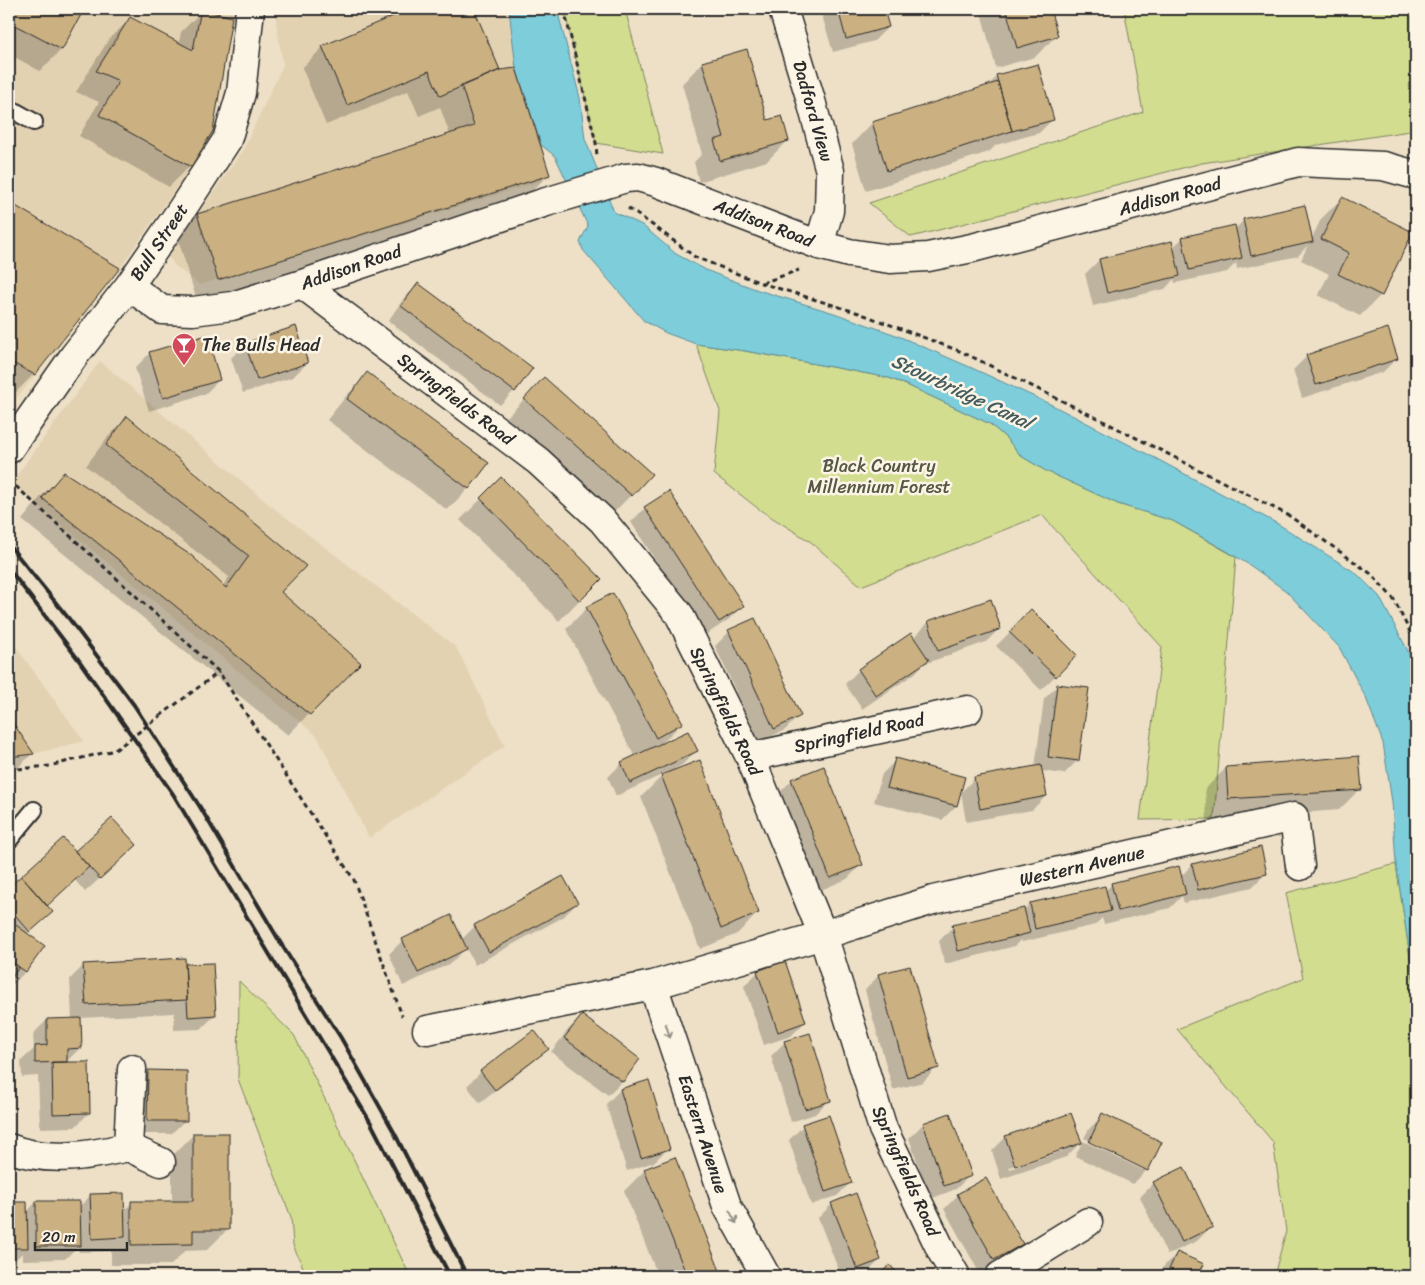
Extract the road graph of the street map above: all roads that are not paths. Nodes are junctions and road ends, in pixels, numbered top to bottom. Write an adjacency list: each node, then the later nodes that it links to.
1 (250, 9): 8 (street, Bull Street)
2 (783, 9): 6 (street, Dadford View)
3 (9, 108): 4 (lane)
4 (34, 122)
5 (1416, 175): 6 (street, Addison Road)
6 (819, 245): 7 (street, Addison Road, bridge)
7 (302, 284): 8 (street, Addison Road); 11 (street, Springfields Road)
8 (129, 286): 9 (street, Bull Street)
9 (9, 449)
10 (968, 710): 11 (street, Springfield Road)
11 (750, 757): 15 (street, Springfields Road)
12 (34, 810): 13 (lane)
13 (9, 840)
14 (1300, 866): 15 (street, Western Avenue)
15 (824, 935): 16 (street); 24 (street, Springfields Road)
16 (653, 984): 17 (street); 23 (street, Eastern Avenue, one-way to 23)
17 (427, 1030)
18 (132, 1069): 19 (street)
19 (128, 1147): 20 (street); 21 (street)
20 (9, 1148)
21 (161, 1162)
22 (1088, 1222): 25 (street)
23 (766, 1276)
24 (956, 1276)
25 (1000, 1276)

